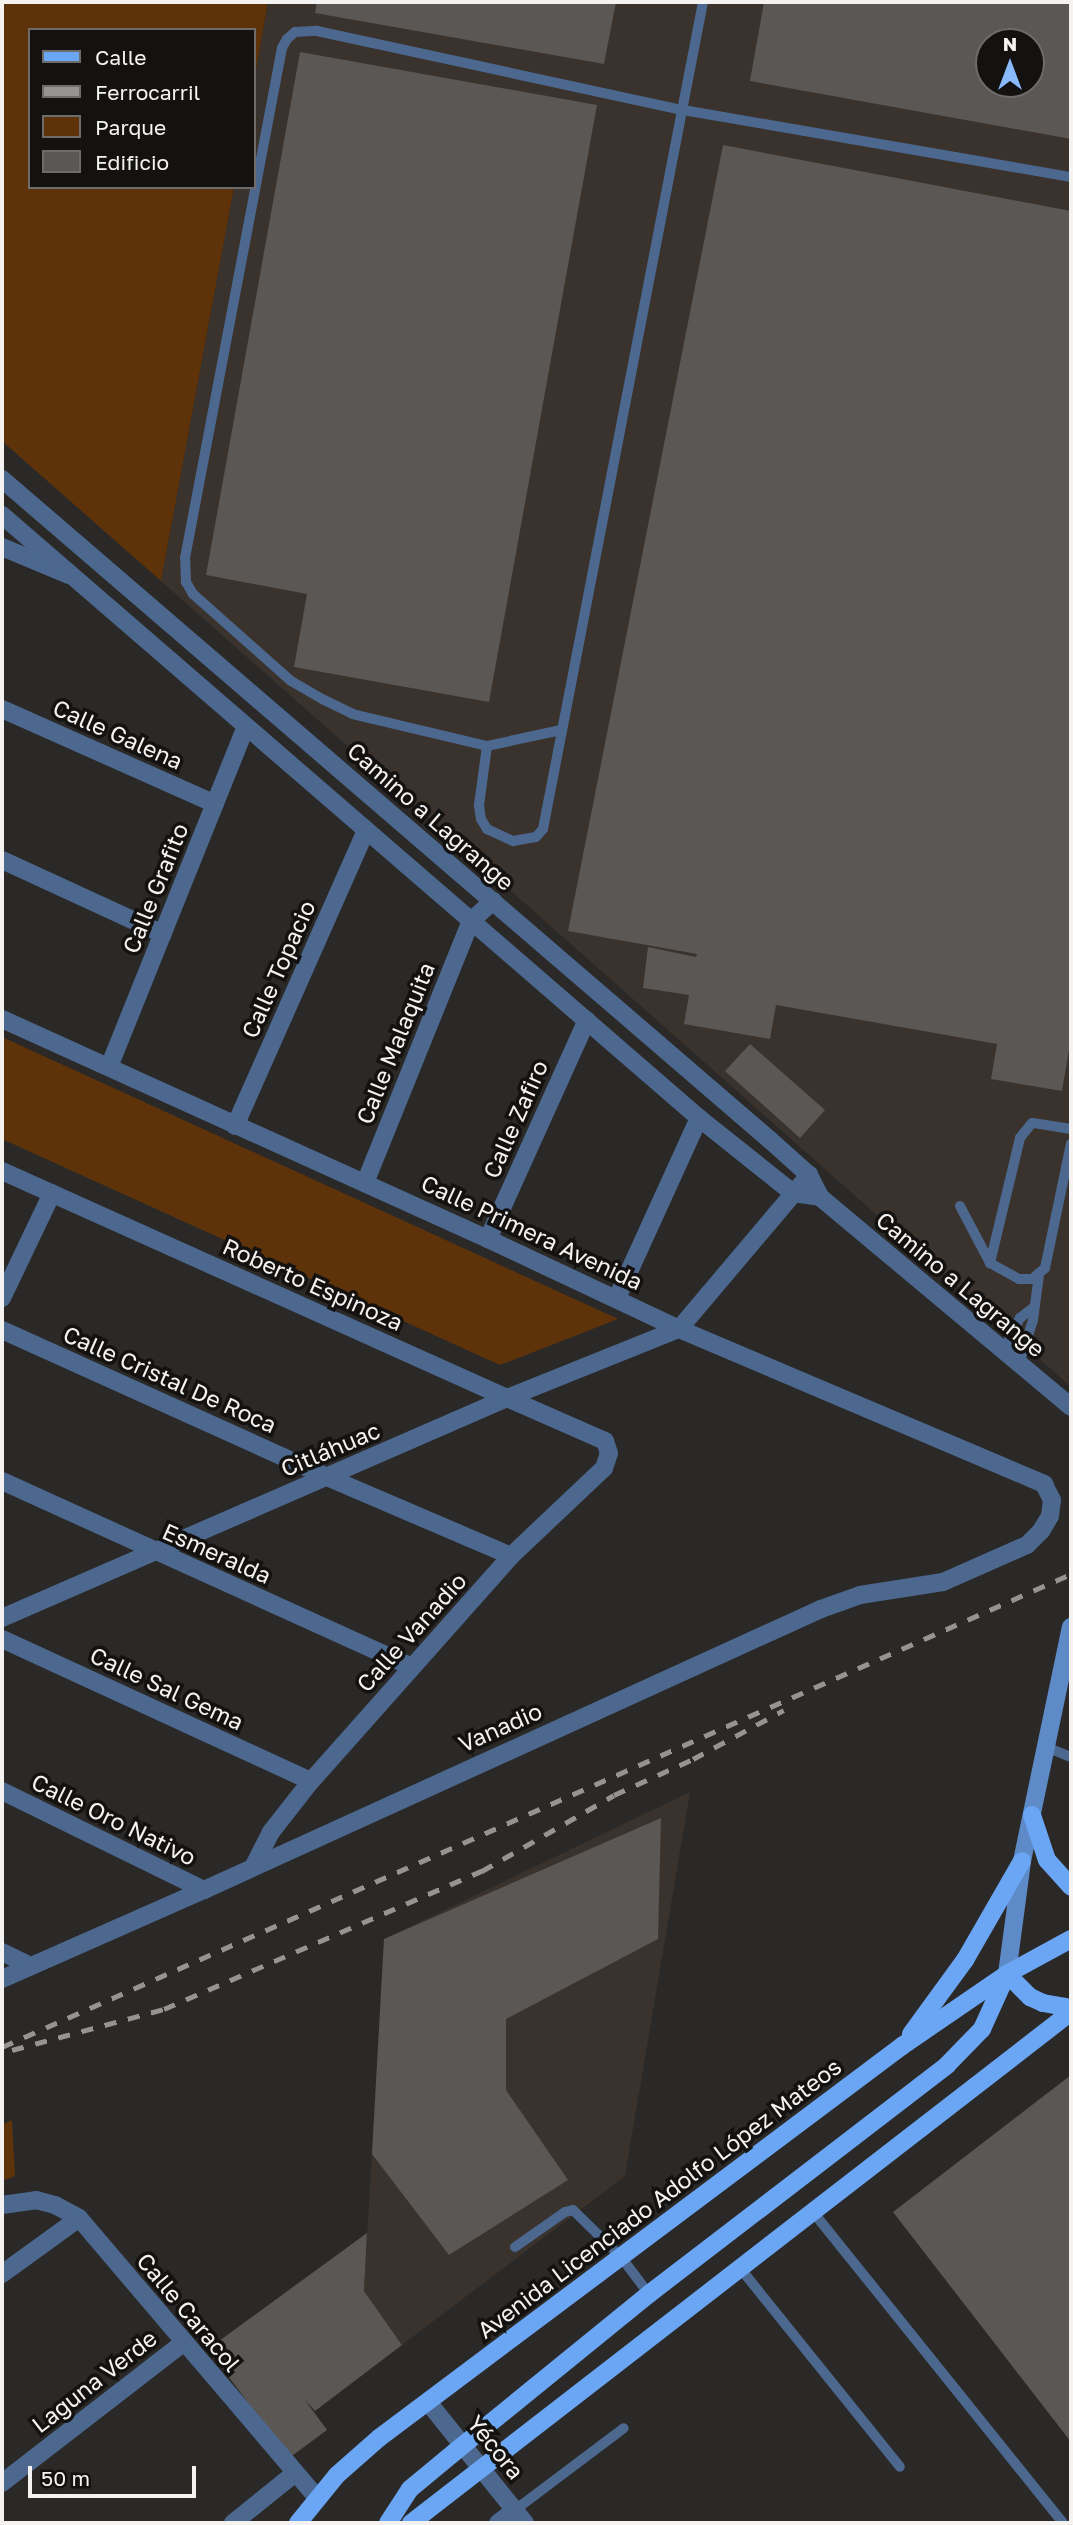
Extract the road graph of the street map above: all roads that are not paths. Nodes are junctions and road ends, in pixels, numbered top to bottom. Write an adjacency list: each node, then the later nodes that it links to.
1 (703, 2): 2 (lane)
2 (683, 110): 3 (lane); 4 (lane); 12 (lane)
3 (1071, 177)
4 (256, 184)
5 (255, 189): 13 (lane)
6 (2, 479): 17 (street, Camino a Lagrange)
7 (2, 514): 9 (street)
8 (2, 547): 9 (street)
9 (75, 578): 11 (street)
10 (2, 709): 14 (street, Calle Galena)
11 (246, 727): 14 (street, Calle Grafito); 15 (street)
12 (561, 730): 13 (lane); 13 (lane)
13 (487, 746)
14 (215, 804): 19 (street, Calle Grafito)
15 (366, 831): 18 (street); 24 (street, Calle Topacio)
16 (2, 860): 19 (street)
17 (493, 901): 18 (street); 28 (street, Camino a Lagrange)
18 (471, 921): 21 (street); 29 (street, Calle Malaquita)
19 (163, 934): 22 (street, Calle Grafito)
20 (2, 1019): 22 (street, Calle Primera Avenida)
21 (587, 1020): 23 (street); 34 (street, Calle Zafiro)
22 (109, 1067): 24 (street, Calle Primera Avenida)
23 (699, 1118): 31 (street); 38 (street)
24 (235, 1126): 29 (street, Calle Primera Avenida)
25 (1071, 1129): 35 (lane)
26 (1071, 1144): 36 (lane)
27 (2, 1171): 30 (street, Roberto Espinoza)
28 (809, 1175): 31 (street); 32 (street, Camino a Lagrange)
29 (365, 1183): 34 (street, Calle Primera Avenida)
30 (51, 1193): 37 (street); 44 (street, Roberto Espinoza)
31 (793, 1193): 32 (street); 40 (street)
32 (820, 1197): 42 (street, Camino a Lagrange)
33 (960, 1206): 35 (lane)
34 (488, 1238): 38 (street, Calle Primera Avenida)
35 (990, 1263): 36 (lane)
36 (1039, 1275): 39 (lane)
37 (2, 1297)
38 (617, 1298): 40 (street, Calle Primera Avenida)
39 (1033, 1308): 42 (lane); 43 (lane)
40 (679, 1329): 44 (street, Citláhuac); 49 (street, Calle Primera Avenida)
41 (2, 1330): 47 (street, Calle Cristal De Roca)
42 (1003, 1351): 43 (street, Camino a Lagrange)
43 (1019, 1364): 45 (street, Camino a Lagrange)
44 (508, 1398): 46 (street, Roberto Espinoza); 47 (street, Citláhuac)
45 (1071, 1408)
46 (605, 1441): 51 (street, Calle Vanadio)
47 (327, 1477): 50 (street, Citláhuac); 51 (street, Calle Cristal De Roca)
48 (2, 1482): 50 (street, Esmeralda)
49 (1027, 1545): 63 (street, Vanadio)
50 (152, 1550): 52 (street, Citláhuac); 55 (street, Esmeralda)
51 (511, 1556): 55 (street, Calle Vanadio)
52 (2, 1618)
53 (1071, 1627): 56 (main road)
54 (2, 1639): 59 (street, Calle Sal Gema)
55 (412, 1667): 59 (street, Calle Vanadio)
56 (1065, 1688): 57 (main road)
57 (1046, 1748): 58 (lane); 61 (main road)
58 (1071, 1757)
59 (311, 1781): 63 (street, Calle Vanadio)
60 (2, 1791): 65 (street, Calle Oro Nativo)
61 (1032, 1815): 62 (main road); 64 (main road)
62 (1022, 1861): 69 (main road); 72 (main road)
63 (254, 1865): 65 (street, Vanadio)
64 (1071, 1887)
65 (204, 1890): 68 (street, Vanadio)
66 (1071, 1939): 69 (main road, Avenida Licenciado Adolfo López Mateos)
67 (2, 1952): 68 (street)
68 (31, 1966): 70 (street, Vanadio)
69 (1007, 1974): 71 (main road); 72 (main road, Avenida Licenciado Adolfo López Mateos); 80 (main road)
70 (2, 1979)
71 (1071, 2010): 74 (main road)
72 (902, 2046): 77 (main road, Avenida Licenciado Adolfo López Mateos)
73 (2, 2205): 75 (street, Calle Caracol)
74 (813, 2212): 78 (main road); 96 (lane)
75 (79, 2218): 79 (street); 81 (street, Calle Caracol)
76 (515, 2247): 77 (lane)
77 (621, 2257): 80 (lane); 82 (main road, Avenida Licenciado Adolfo López Mateos)
78 (740, 2268): 85 (lane); 86 (main road)
79 (2, 2274)
80 (649, 2294): 84 (main road)
81 (183, 2343): 87 (street, Calle Caracol); 88 (street, Laguna Verde)
82 (428, 2402): 84 (street, Yécora); 89 (main road, Avenida Licenciado Adolfo López Mateos)
83 (624, 2428): 90 (lane)
84 (462, 2446): 86 (street, Yécora); 93 (main road)
85 (900, 2467)
86 (483, 2471): 90 (street, Yécora); 94 (main road)
87 (294, 2474): 89 (street, Calle Caracol); 91 (street)
88 (2, 2483)
89 (317, 2498): 92 (main road, Avenida Licenciado Adolfo López Mateos)
90 (520, 2517): 95 (street)
91 (233, 2523)
92 (298, 2523)
93 (387, 2523)
94 (411, 2523)
95 (498, 2523)
96 (1063, 2523)

